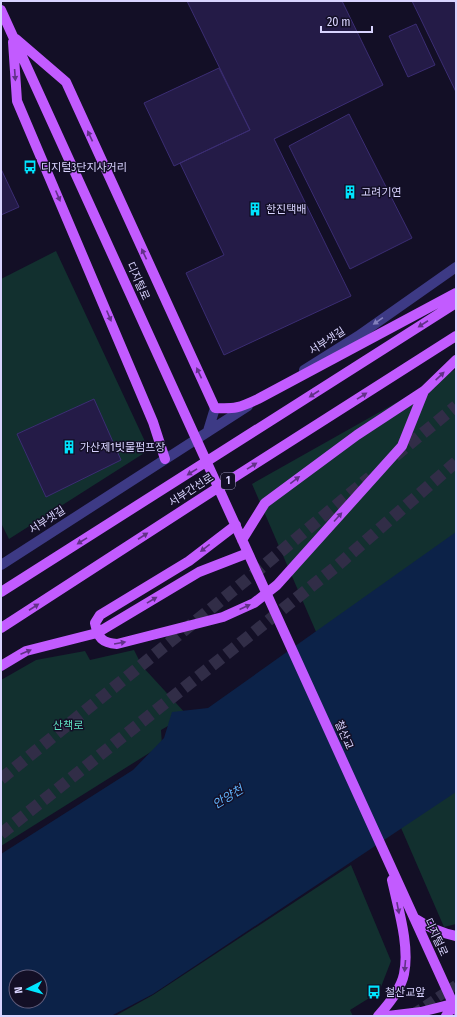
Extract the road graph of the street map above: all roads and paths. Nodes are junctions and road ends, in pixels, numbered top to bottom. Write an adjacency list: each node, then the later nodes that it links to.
1 (1, 10): 2 (main road, 디지털로)
2 (13, 36): 10 (main road, one-way to 2); 12 (main road, one-way to 12); 13 (main road, 디지털로)
3 (456, 267): 9 (street, 서부샛길, one-way to 9)
4 (456, 293): 9 (main road)
5 (456, 303): 18 (main road, 서부간선로 / 1, one-way to 18)
6 (456, 336): 19 (main road, 서부간선로 / 1, one-way to 6)
7 (456, 360): 8 (main road, one-way to 7)
8 (424, 391): 14 (main road, one-way to 8); 20 (main road, one-way to 8)
9 (258, 400): 10 (main road); 11 (street, 서부샛길)
10 (215, 408): 11 (street)
11 (208, 431): 12 (street, 서부샛길)
12 (165, 459): 17 (street, 서부샛길)
13 (236, 525): 14 (main road, 디지털로); 20 (main road, one-way to 20)
14 (242, 540): 15 (main road, 디지털로)
15 (248, 553): 16 (main road, 디지털로); 20 (main road, one-way to 15)
16 (253, 562): 22 (main road, 철산교)
17 (1, 565)
18 (1, 592)
19 (1, 628)
20 (97, 633): 21 (main road, one-way to 20)
21 (1, 666)
22 (389, 862): 23 (main road, 철산교); 26 (main road, one-way to 26)
23 (414, 918): 24 (main road); 25 (main road, 디지털로)
24 (456, 936)
25 (455, 1004): 27 (main road); 28 (main road)
26 (378, 1016)
27 (388, 1016)
28 (446, 1016)

